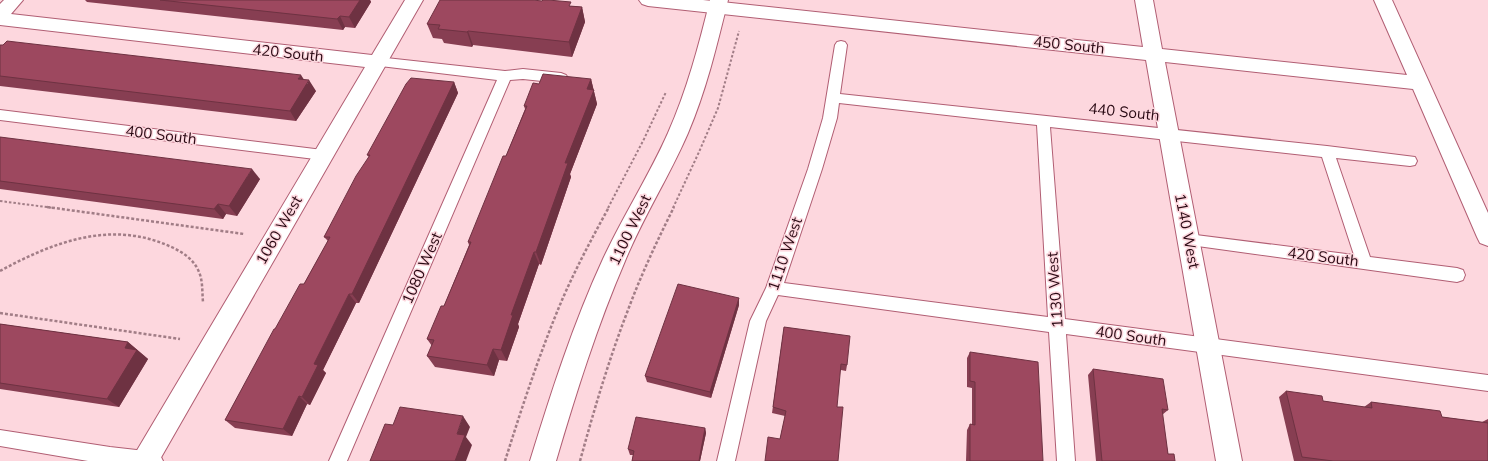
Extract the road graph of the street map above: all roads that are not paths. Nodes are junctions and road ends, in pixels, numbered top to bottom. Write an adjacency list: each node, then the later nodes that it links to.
1 (14, 0): 7 (street)
2 (414, 0): 11 (street, 1060 West)
3 (648, 0): 6 (street, 450 South)
4 (1144, 0): 10 (street, 1140 West)
5 (1383, 0): 14 (street)
6 (718, 4): 10 (street, 450 South); 33 (street, 1100 West)
7 (0, 14)
8 (0, 19): 11 (street, 420 South)
9 (841, 45): 15 (lane, 1110 West)
10 (1154, 54): 14 (street, 450 South); 18 (street, 1140 West)
11 (377, 62): 12 (lane, 420 South); 20 (street, 1060 West)
12 (505, 76): 13 (lane, 420 South); 32 (lane, 1080 West)
13 (576, 80)
14 (1420, 83): 22 (street)
15 (834, 98): 17 (lane, 440 South); 26 (lane, 1110 West)
16 (0, 115): 20 (lane, 400 South)
17 (1043, 120): 18 (lane, 440 South); 27 (lane, 1130 West)
18 (1169, 134): 19 (lane, 440 South); 23 (street, 1140 West)
19 (1327, 151): 21 (lane, 440 South); 24 (lane)
20 (323, 155): 31 (street, 1060 West)
21 (1410, 161)
22 (1488, 237)
23 (1188, 240): 24 (lane, 420 South); 28 (street, 1140 West)
24 (1364, 263): 25 (lane, 420 South)
25 (1457, 274)
26 (774, 288): 27 (lane, 400 South); 34 (lane, 1110 West)
27 (1057, 326): 28 (lane, 400 South); 35 (lane, 1130 West)
28 (1209, 347): 29 (lane, 400 South); 36 (street, 1140 West)
29 (1488, 383)
30 (0, 438): 31 (lane)
31 (148, 461)
32 (338, 461)
33 (543, 461)
34 (726, 461)
35 (1066, 461)
36 (1229, 461)

